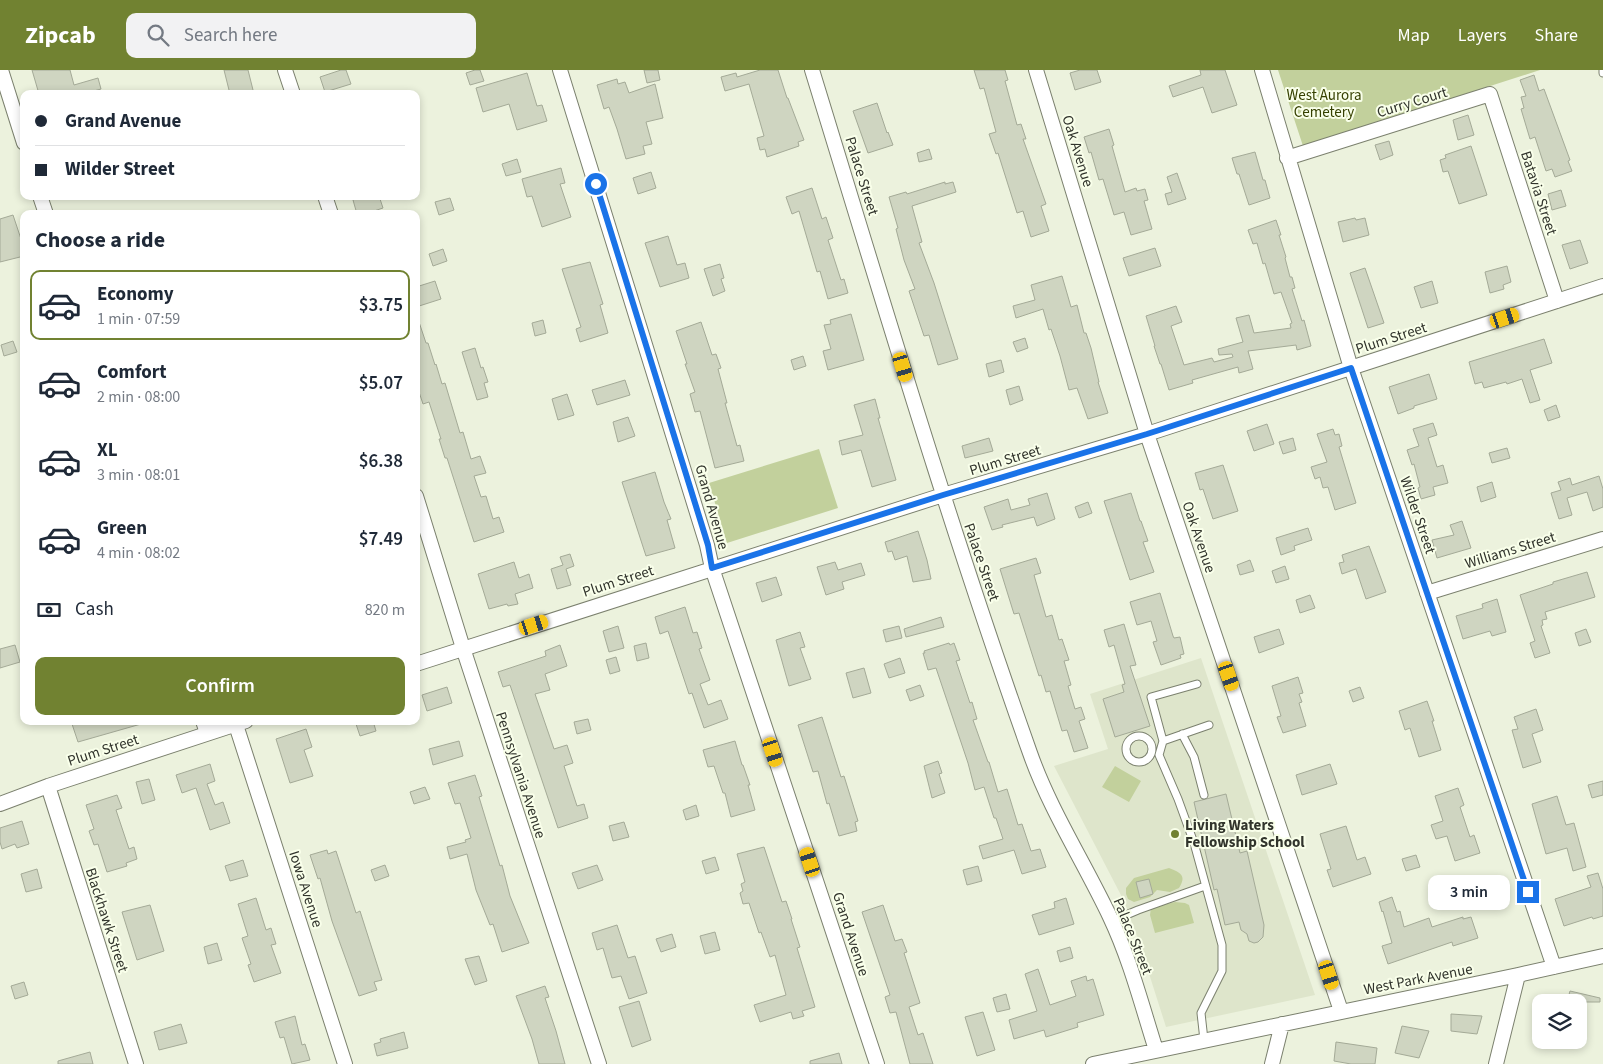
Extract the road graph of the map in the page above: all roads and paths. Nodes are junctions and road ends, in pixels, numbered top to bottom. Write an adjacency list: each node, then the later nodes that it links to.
1 (1, 70): 9 (street)
2 (286, 70): 7 (street)
3 (560, 70): 18 (street, Grand Avenue)
4 (812, 70): 15 (street, Palace Street)
5 (1036, 70): 14 (street, Oak Avenue)
6 (1262, 70): 10 (street, Wilder Street)
7 (292, 90)
8 (1490, 94): 10 (street, Curry Court); 12 (street, Batavia Street)
9 (20, 130)
10 (1287, 158): 13 (street, Wilder Street)
11 (1603, 286): 12 (street, Plum Street)
12 (1557, 301): 13 (street, Plum Street)
13 (1351, 368): 14 (street, Plum Street); 19 (street, Wilder Street)
14 (1147, 434): 15 (street, Plum Street); 39 (street, Oak Avenue)
15 (943, 495): 18 (street, Plum Street); 35 (street, Palace Street)
16 (420, 509): 20 (street, Pennsylvania Avenue)
17 (1603, 539): 19 (street, Williams Street)
18 (712, 568): 20 (street, Plum Street); 46 (street, Grand Avenue)
19 (1427, 593): 37 (street, Wilder Street)
20 (463, 648): 21 (street, Plum Street); 45 (street, Pennsylvania Avenue)
21 (420, 663)
22 (1197, 684): 28 (lane)
23 (223, 725): 26 (street, Plum Street)
24 (242, 725): 44 (street, Iowa Avenue)
25 (1209, 725): 27 (lane)
26 (205, 727): 31 (street, Plum Street)
27 (1182, 734): 28 (lane); 32 (lane)
28 (1163, 741): 30 (lane)
29 (1151, 752): 30 (lane)
30 (1159, 755): 34 (lane)
31 (48, 786): 33 (street, Plum Street); 43 (street, Blackhawk Street)
32 (1204, 794)
33 (0, 804)
34 (1205, 886): 35 (lane); 41 (lane)
35 (1112, 921): 42 (street, Palace Street)
36 (1603, 956): 37 (street, West Park Avenue)
37 (1554, 967): 38 (street, West Park Avenue)
38 (1518, 976): 39 (street, West Park Avenue); 49 (street)
39 (1341, 1011): 40 (street, West Park Avenue)
40 (1282, 1024): 41 (street, West Park Avenue); 48 (street)
41 (1204, 1040): 42 (street, West Park Avenue)
42 (1156, 1050): 47 (street, West Park Avenue)
43 (136, 1064)
44 (345, 1064)
45 (599, 1064)
46 (877, 1064)
47 (1093, 1064)
48 (1272, 1064)
49 (1496, 1064)

